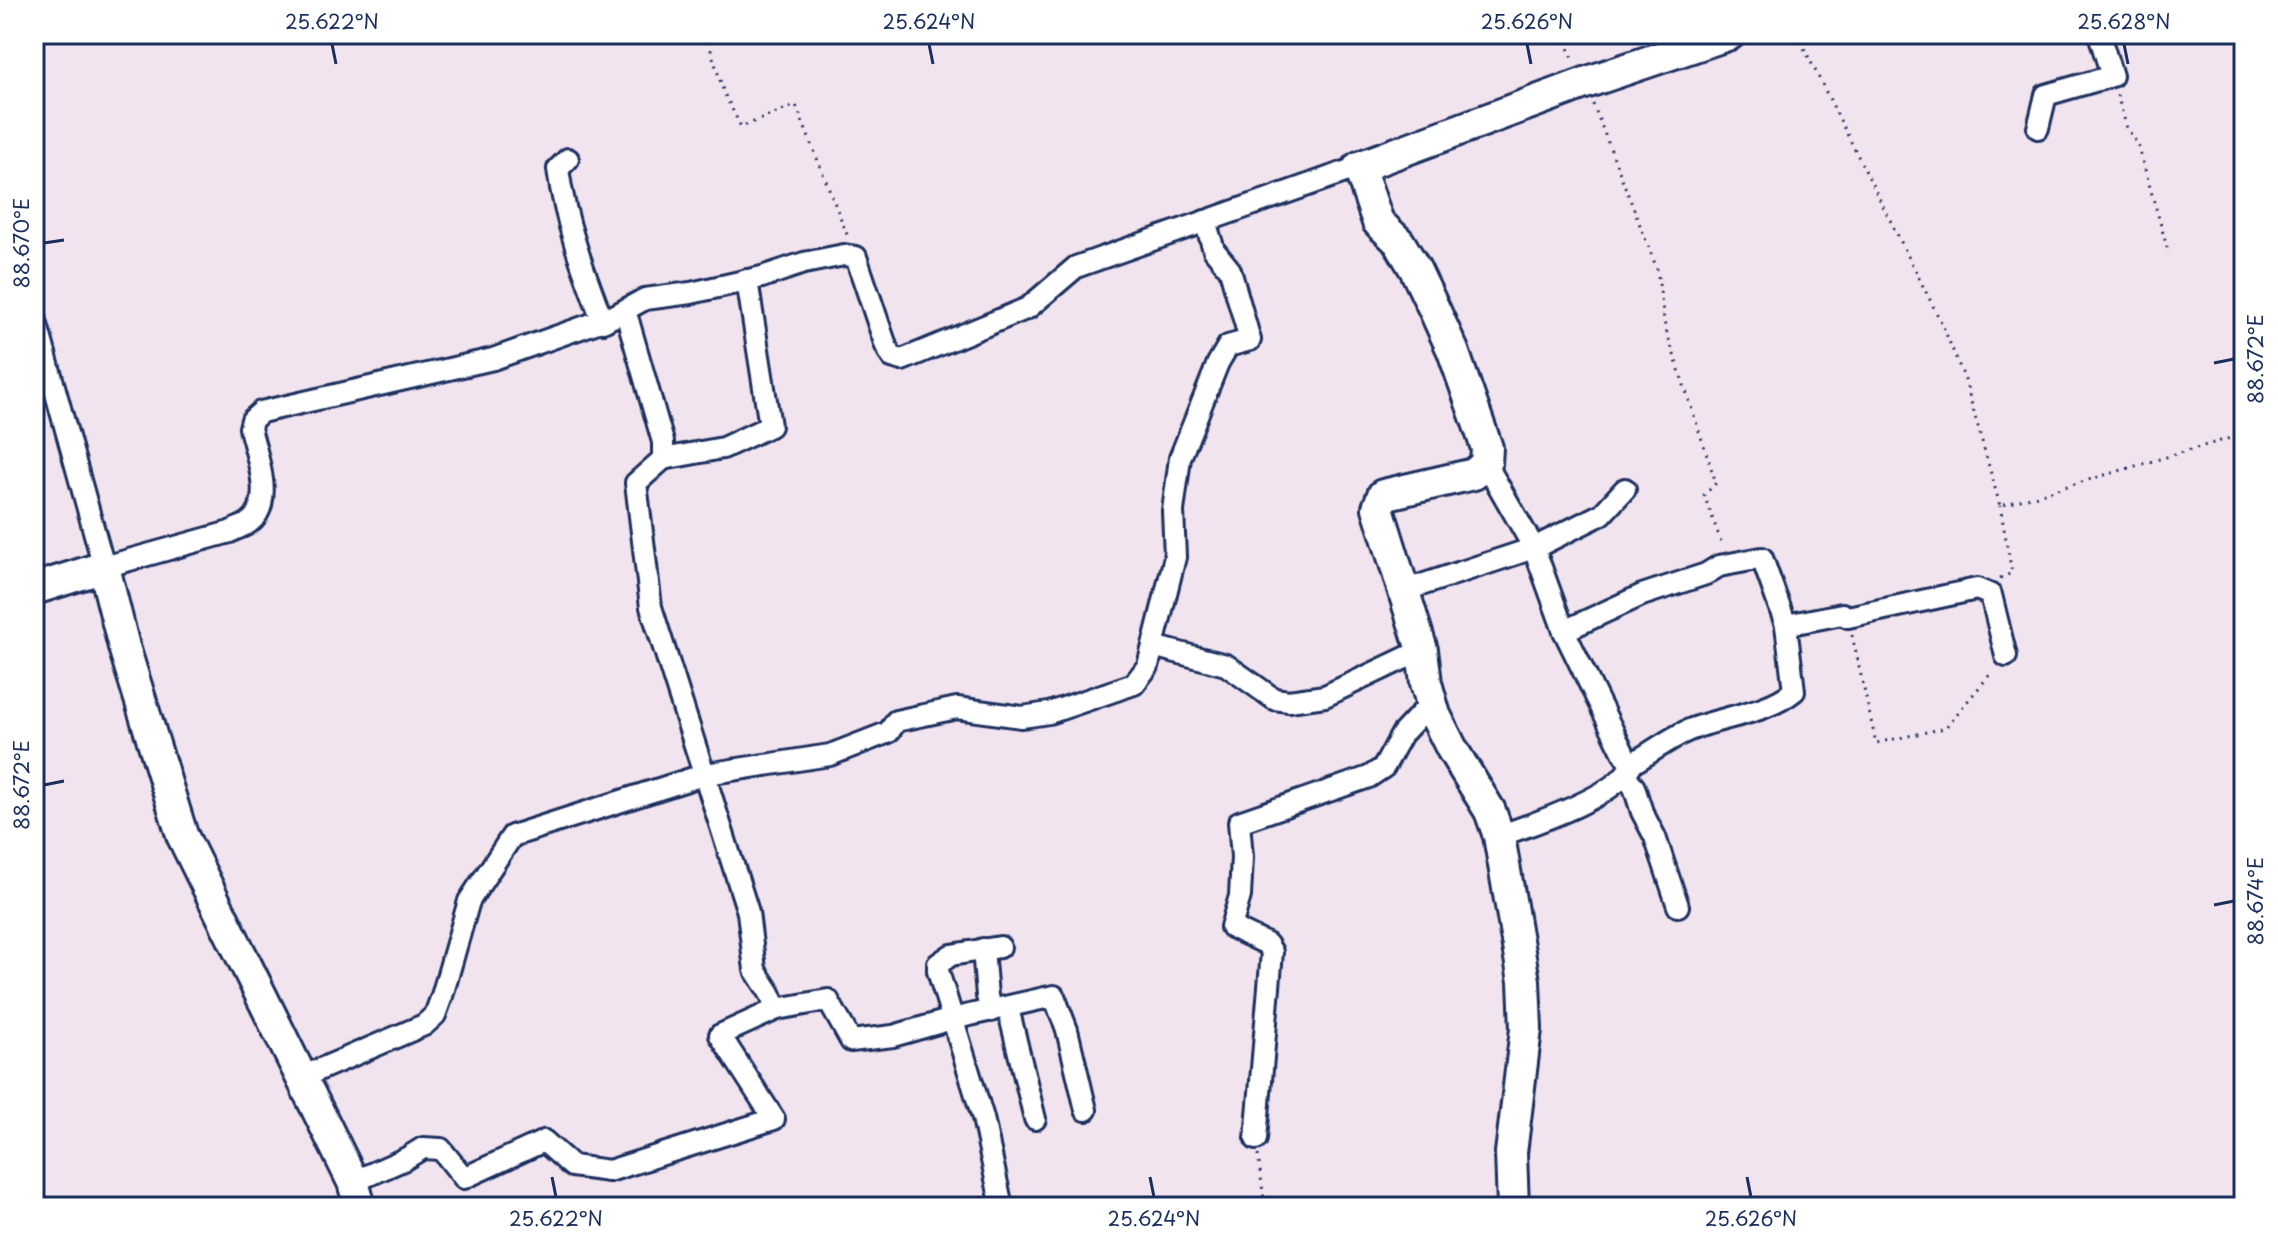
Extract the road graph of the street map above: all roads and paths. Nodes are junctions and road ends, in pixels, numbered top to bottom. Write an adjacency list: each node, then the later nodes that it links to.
1 (706, 34): 13 (path)
2 (1561, 34): 7 (path)
3 (1730, 34): 7 (street)
4 (1797, 34): 21 (path)
5 (2099, 34): 6 (street)
6 (2112, 76): 8 (street); 12 (path)
7 (1585, 83): 10 (street); 23 (path)
8 (2038, 128)
9 (568, 159): 16 (street)
10 (1359, 167): 11 (street); 19 (street)
11 (1205, 221): 13 (street); 31 (street)
12 (2169, 254)
13 (856, 257): 14 (street)
14 (747, 280): 16 (street); 18 (street)
15 (36, 321): 24 (street)
16 (603, 322): 18 (street); 24 (street)
17 (2244, 434): 21 (path)
18 (663, 459): 36 (street)
19 (1486, 464): 22 (street); 27 (street)
20 (1625, 489): 22 (street)
21 (2000, 506): 26 (path)
22 (1534, 548): 27 (street); 30 (street)
23 (1719, 566): 29 (street); 30 (street)
24 (104, 567): 25 (street); 42 (street)
25 (34, 589)
26 (1977, 589): 28 (street); 33 (street)
27 (1403, 591): 32 (street)
28 (1848, 617): 29 (street); 33 (path)
29 (1786, 625): 35 (street)
30 (1564, 631): 35 (street)
31 (1153, 646): 32 (street); 36 (street)
32 (1422, 650): 34 (street)
33 (2006, 656)
34 (1431, 703): 37 (street); 45 (street)
35 (1628, 769): 37 (street); 38 (street)
36 (706, 774): 39 (street); 42 (street)
37 (1499, 836): 49 (street)
38 (1678, 906)
39 (777, 1009): 41 (street); 46 (street)
40 (1000, 1009): 41 (street); 41 (street); 43 (street); 44 (street)
41 (952, 1019): 47 (street)
42 (302, 1077): 46 (street)
43 (1086, 1110)
44 (1035, 1119)
45 (1256, 1139): 48 (path)
46 (357, 1194)
47 (1002, 1207)
48 (1265, 1207)
49 (1513, 1207)

